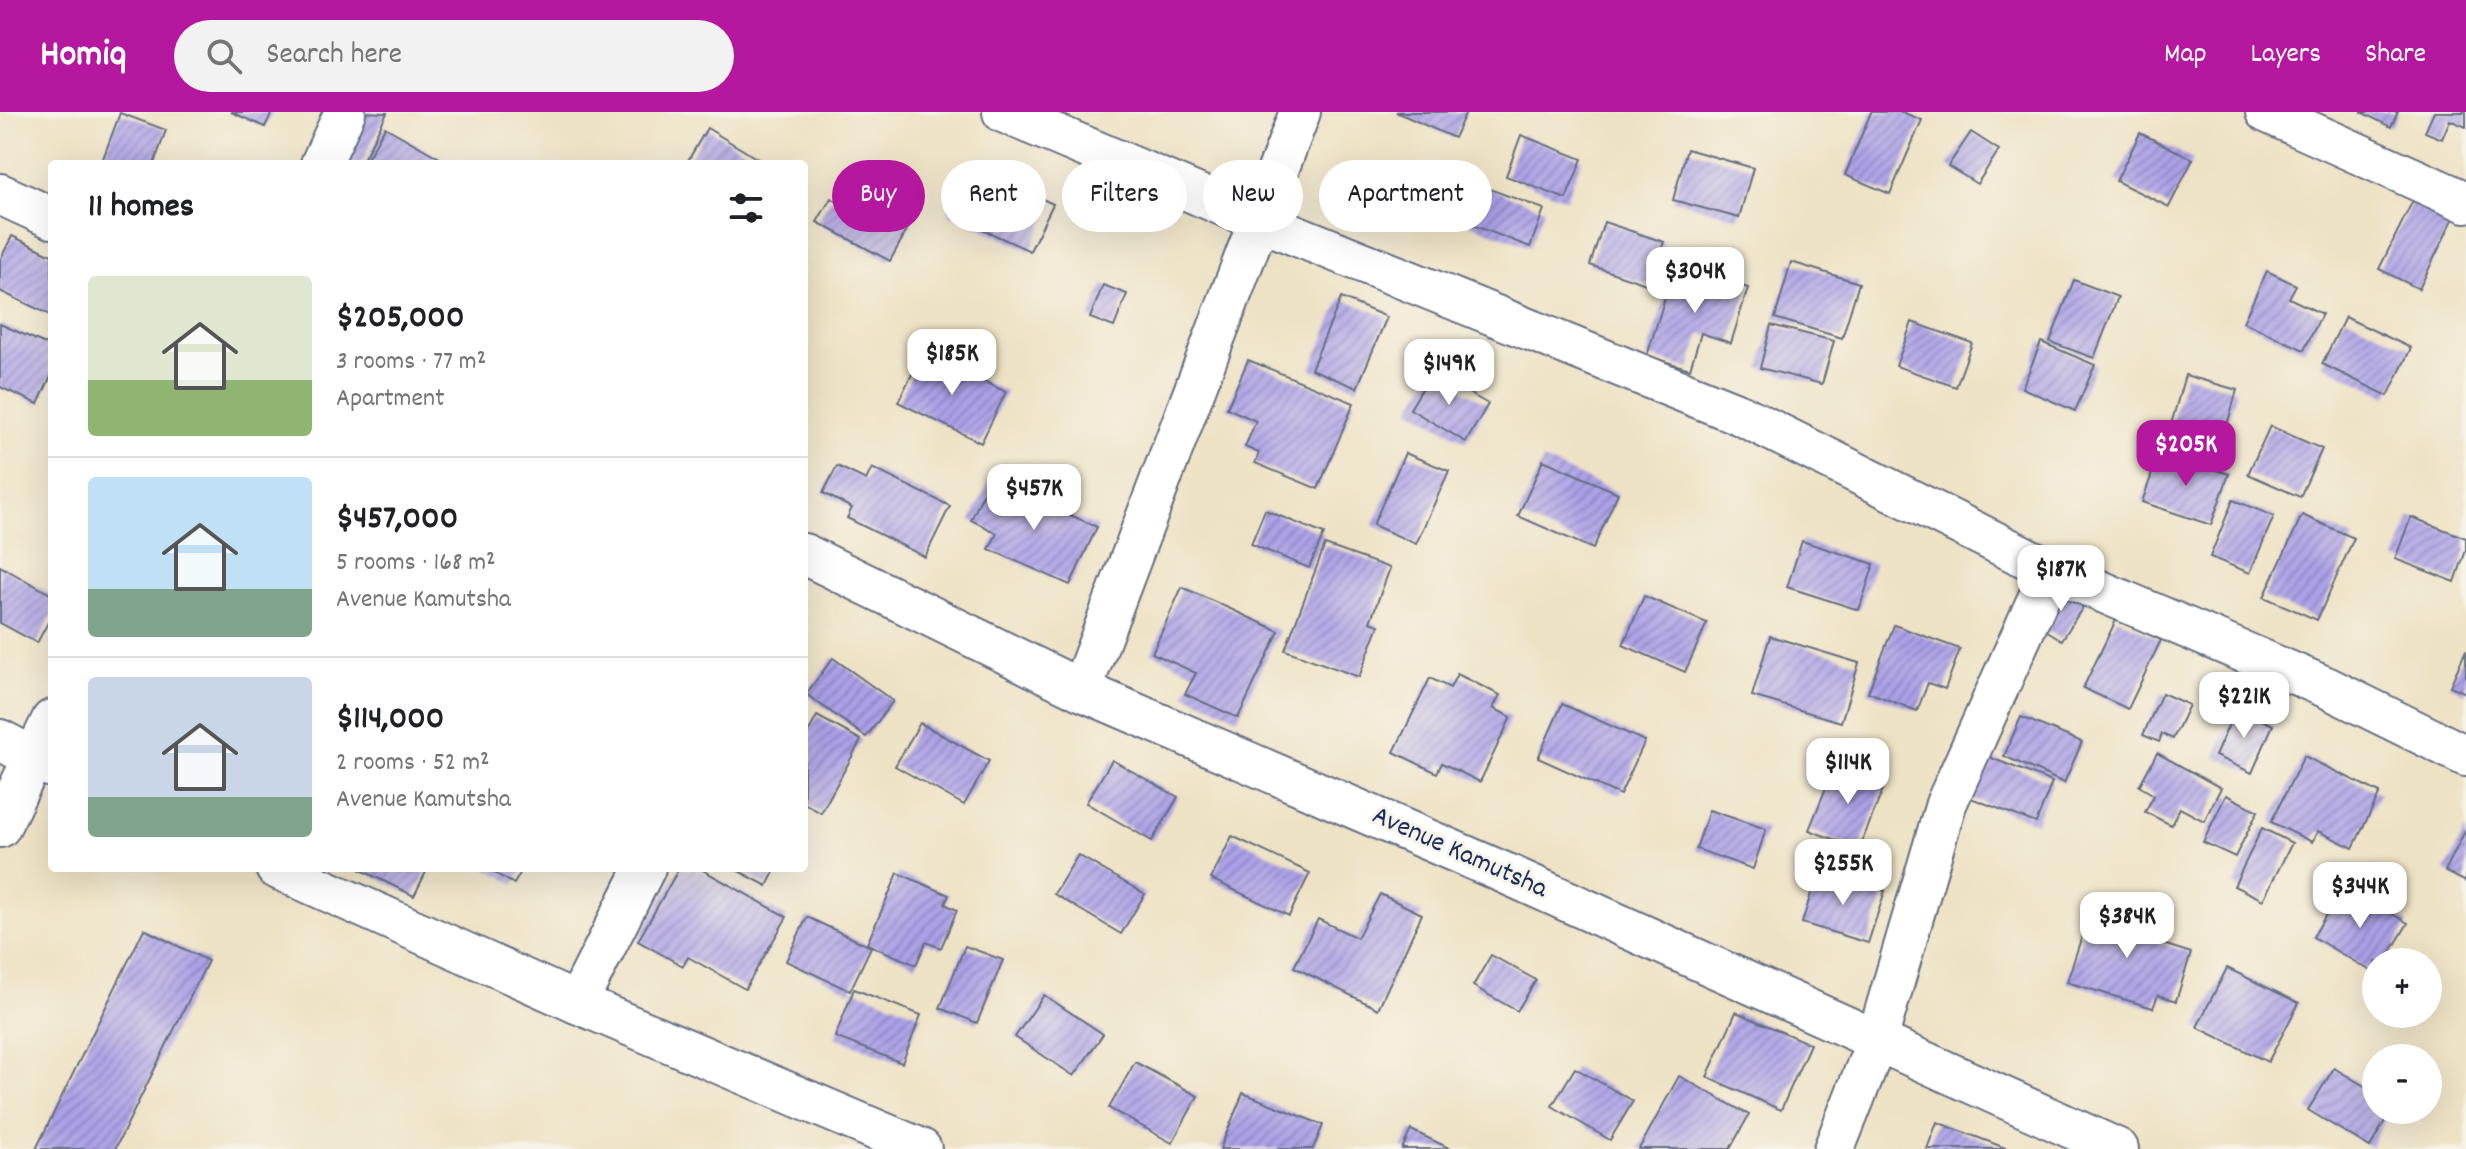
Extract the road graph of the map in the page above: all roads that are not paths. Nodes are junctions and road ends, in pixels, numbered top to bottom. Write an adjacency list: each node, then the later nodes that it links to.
1 (345, 112): 5 (street)
2 (1003, 112): 8 (street)
3 (1300, 112): 6 (street)
4 (2266, 112): 9 (street)
5 (323, 160)
6 (1281, 160)
7 (0, 194): 10 (street)
8 (1203, 197)
9 (2466, 202)
10 (48, 216)
11 (1253, 232): 15 (street)
12 (1288, 232): 14 (street)
13 (808, 556): 15 (street, Avenue Kamutsha)
14 (2051, 570): 18 (street); 23 (street)
15 (1081, 690): 23 (street, Avenue Kamutsha)
16 (48, 726): 17 (street)
17 (28, 755): 19 (street)
18 (2466, 756)
19 (0, 827)
20 (285, 872): 22 (street)
21 (643, 872): 22 (street)
22 (577, 1003): 24 (street)
23 (1876, 1043): 25 (street); 26 (street, Avenue Kamutsha)
24 (921, 1149)
25 (1834, 1149)
26 (2118, 1149)

